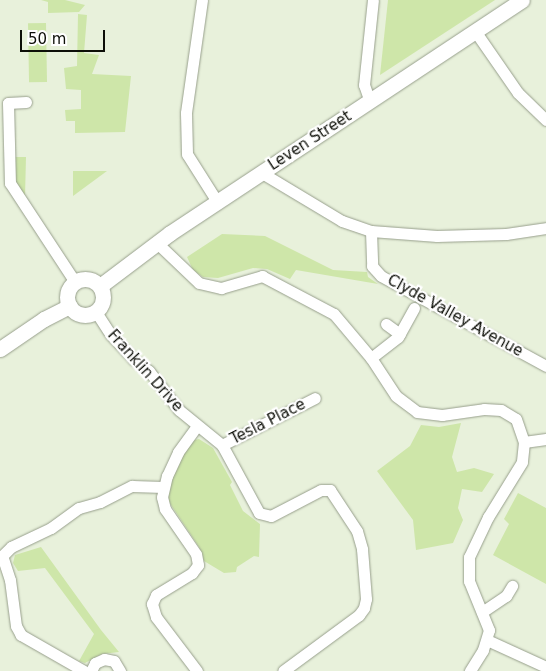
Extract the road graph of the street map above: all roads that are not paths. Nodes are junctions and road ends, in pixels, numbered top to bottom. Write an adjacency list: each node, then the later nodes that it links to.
1 (202, 0): 9 (street)
2 (373, 0): 6 (street)
3 (522, 0): 4 (street, Leven Street)
4 (475, 31): 6 (street, Leven Street); 7 (street)
5 (26, 102): 13 (street)
6 (370, 102): 8 (street, Leven Street)
7 (546, 120)
8 (262, 173): 9 (street, Leven Street); 11 (street)
9 (218, 203): 12 (street, Leven Street)
10 (546, 228): 11 (street)
11 (371, 231): 22 (street, Clyde Valley Avenue)
12 (156, 242): 14 (street, Leven Street); 21 (street)
13 (75, 282): 14 (street); 15 (street)
14 (100, 286): 17 (street)
15 (70, 306): 17 (street); 20 (street)
16 (414, 308): 19 (street)
17 (96, 312): 24 (street, Franklin Drive)
18 (386, 324): 19 (street)
19 (400, 334): 21 (street)
20 (0, 349)
21 (371, 358): 26 (street)
22 (546, 366)
23 (315, 398): 27 (street, Tesla Place)
24 (198, 426): 27 (street, Franklin Drive); 28 (street)
25 (546, 439): 26 (street)
26 (524, 442): 30 (street)
27 (222, 445): 37 (street, Franklin Drive)
28 (163, 487): 33 (street); 36 (street)
29 (512, 586): 30 (street)
30 (482, 612): 31 (street)
31 (487, 640): 32 (street); 38 (street)
32 (546, 667)
33 (81, 671)
34 (91, 671): 35 (street)
35 (120, 671)
36 (197, 671)
37 (283, 671)
38 (470, 671)

